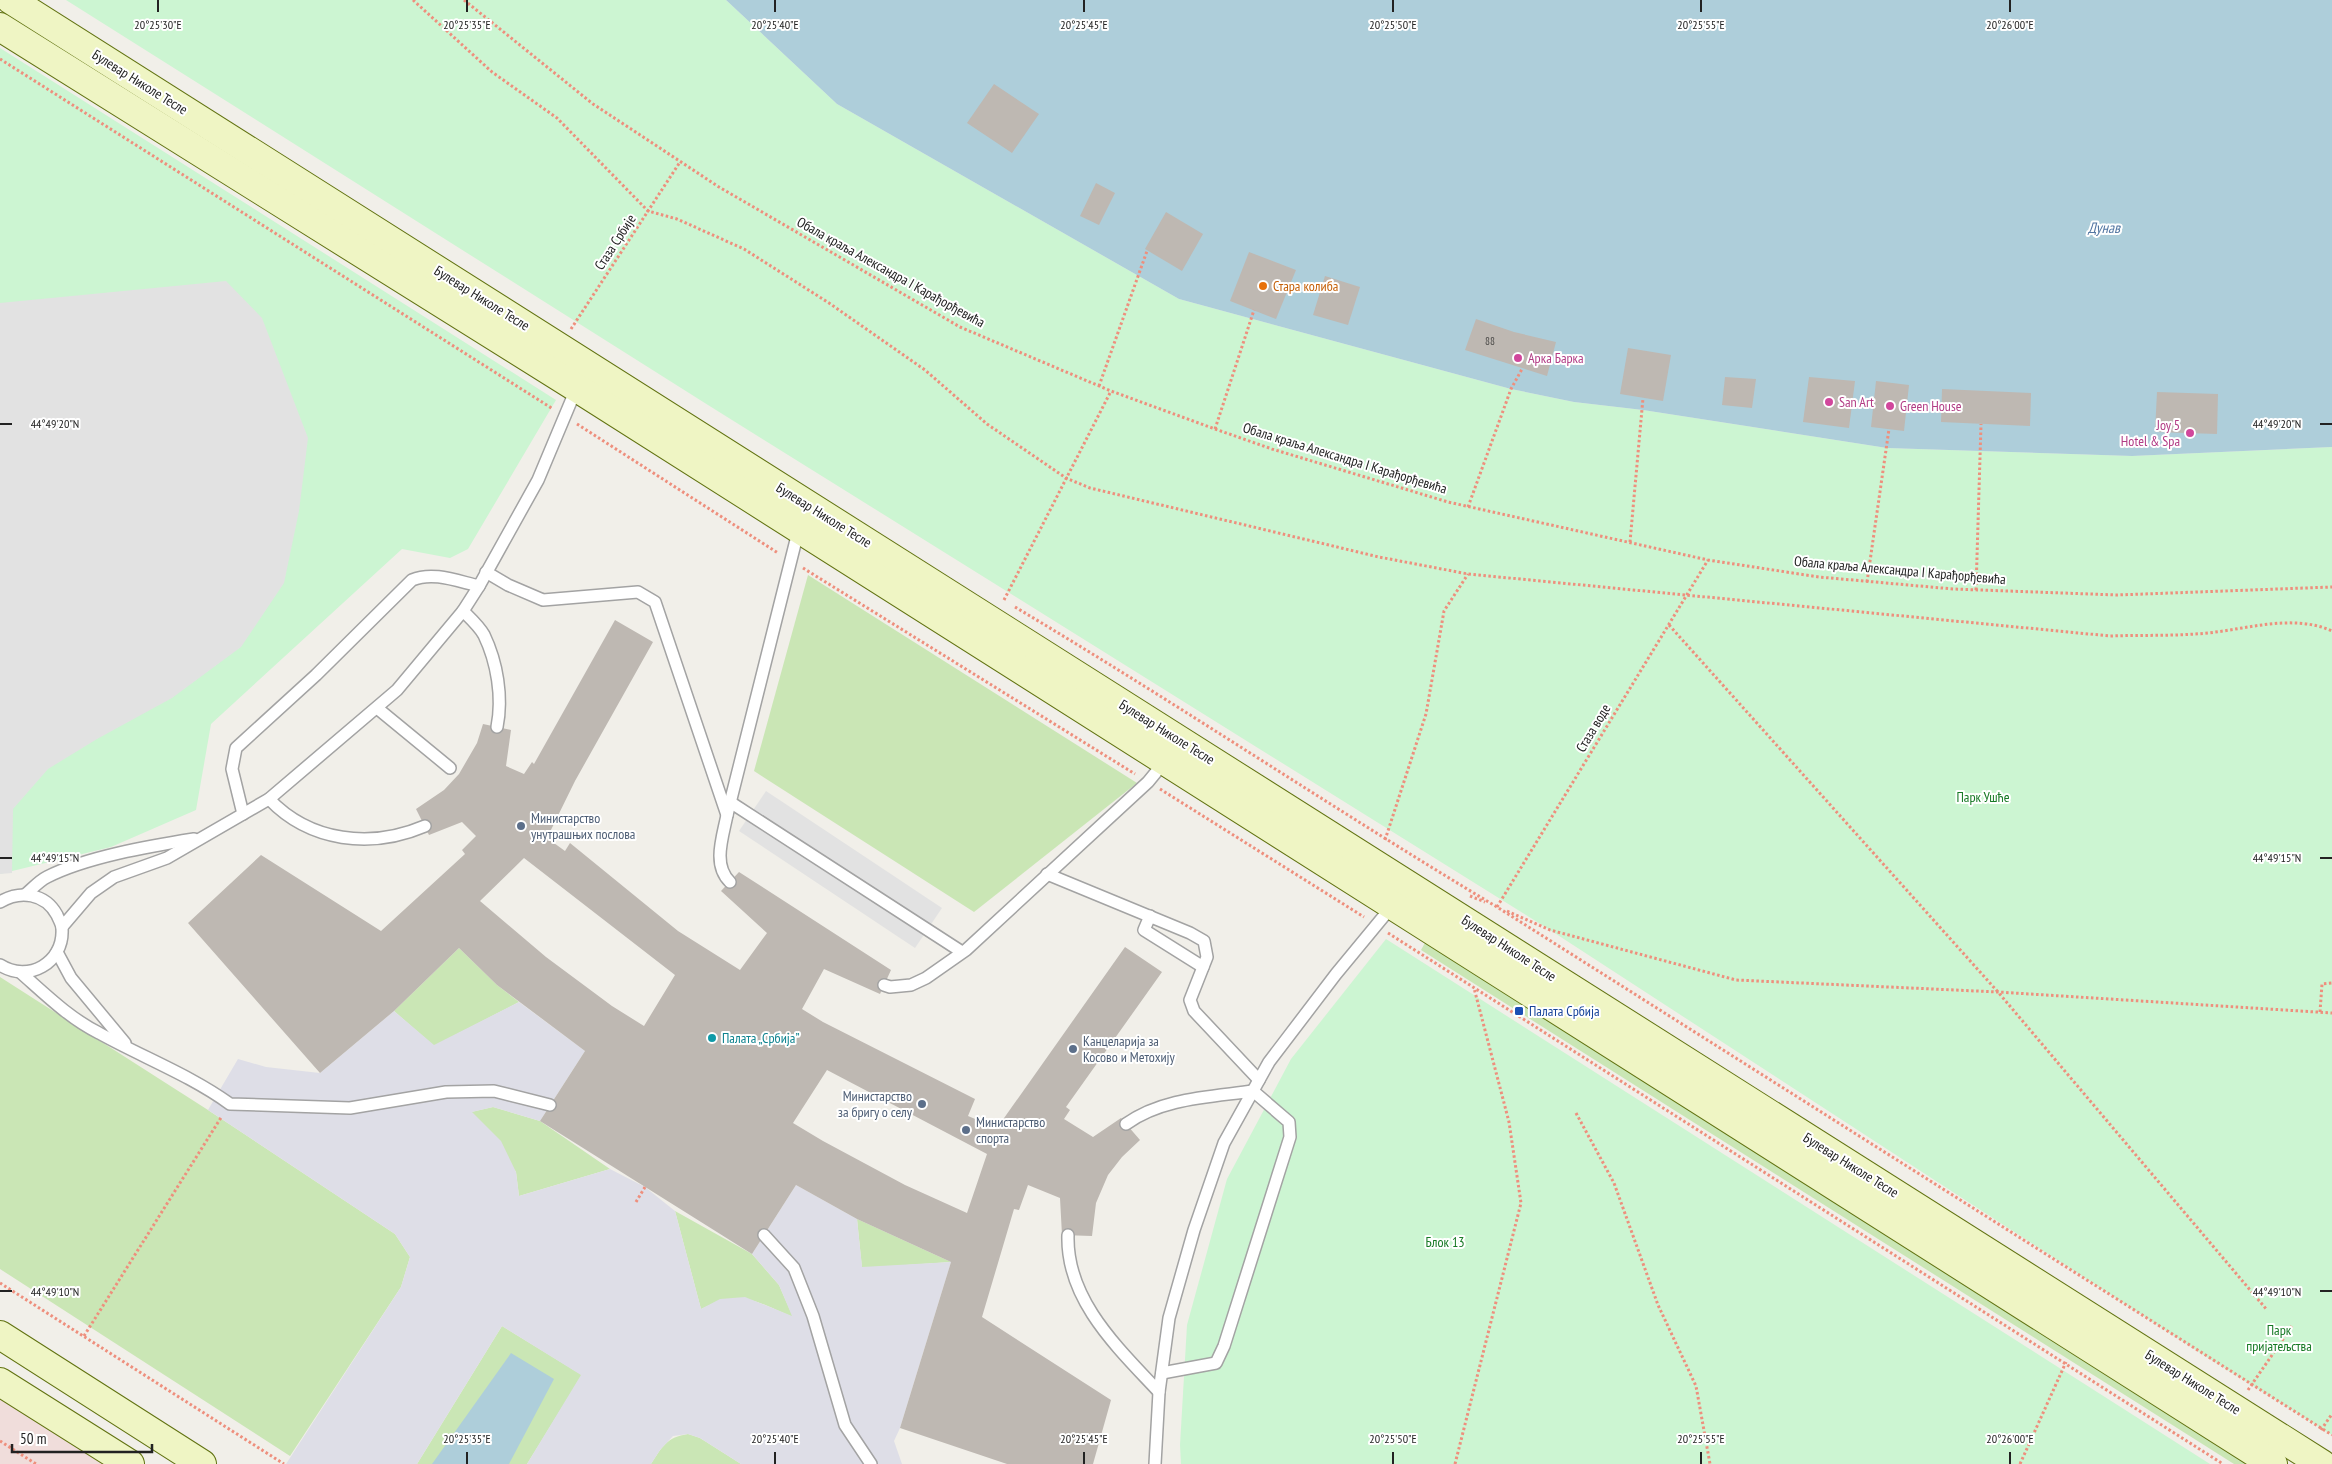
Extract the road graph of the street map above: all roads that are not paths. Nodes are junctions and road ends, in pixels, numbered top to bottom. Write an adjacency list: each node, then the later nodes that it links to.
1 (11, 0): 3 (main road, Булевар Николе Тесле)
2 (0, 27): 3 (main road, Булевар Николе Тесле)
3 (307, 204): 4 (main road, Булевар Николе Тесле)
4 (582, 376): 5 (main road, Булевар Николе Тесле); 6 (lane)
5 (806, 518): 11 (main road, Булевар Николе Тесле); 14 (lane)
6 (486, 572): 7 (lane); 16 (lane)
7 (479, 586): 8 (lane); 15 (lane)
8 (463, 611): 9 (lane); 10 (lane)
9 (377, 708): 12 (lane); 13 (lane)
10 (497, 727)
11 (1173, 751): 19 (lane); 22 (main road, Булевар Николе Тесле)
12 (450, 768)
13 (269, 799): 15 (lane); 17 (lane)
14 (730, 802): 16 (lane); 27 (lane)
15 (243, 814): 18 (lane)
16 (727, 815): 20 (lane)
17 (425, 826)
18 (203, 837): 21 (lane); 25 (lane)
19 (1047, 874): 24 (lane); 27 (lane)
20 (730, 882)
21 (26, 894): 23 (lane); 25 (lane)
22 (1396, 901): 33 (lane); 47 (main road, Булевар Николе Тесле); 48 (main road, Булевар Николе Тесле)
23 (0, 902)
24 (1150, 916): 29 (lane); 29 (lane)
25 (62, 927): 26 (lane)
26 (57, 952): 30 (lane); 32 (lane)
27 (962, 952): 31 (lane)
28 (0, 965): 30 (lane)
29 (1203, 968): 33 (lane)
30 (20, 972): 32 (lane)
31 (884, 985)
32 (128, 1046): 35 (lane)
33 (1259, 1080): 34 (lane)
34 (1253, 1091): 36 (lane); 40 (lane); 40 (lane)
35 (550, 1106)
36 (1126, 1124)
37 (764, 1235): 45 (lane)
38 (1068, 1235): 42 (lane)
39 (0, 1335): 44 (main road)
40 (1162, 1373): 42 (lane)
41 (0, 1382): 43 (main road)
42 (1159, 1392): 46 (lane)
43 (130, 1464)
44 (202, 1464)
45 (871, 1464)
46 (1155, 1464)
47 (2273, 1464)
48 (2322, 1464)

